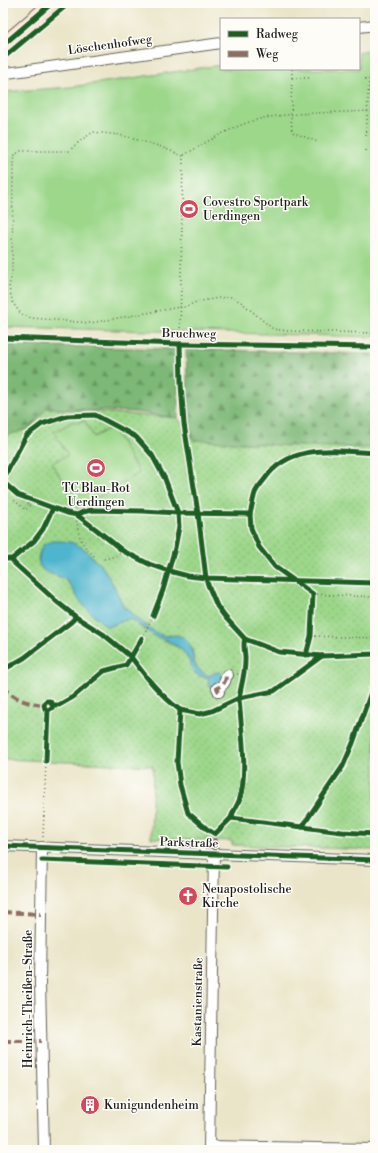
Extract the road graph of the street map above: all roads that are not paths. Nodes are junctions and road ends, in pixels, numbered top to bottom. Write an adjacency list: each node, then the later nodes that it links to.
1 (52, 3): 5 (street)
2 (375, 25): 3 (street)
3 (360, 27)
4 (220, 43): 6 (street, Löschenhofweg)
5 (3, 45)
6 (3, 69)
7 (3, 338): 8 (lane, Bruchweg)
8 (375, 347)
9 (228, 675): 10 (street)
10 (219, 692)
11 (3, 846): 12 (street, Parkstraße)
12 (42, 847): 13 (street, Parkstraße); 17 (street, Heinrich-Theißen-Straße)
13 (214, 854): 14 (street, Parkstraße); 15 (street, Kastanienstraße)
14 (375, 860)
15 (209, 1148): 16 (street)
16 (375, 1148)
17 (44, 1150)

